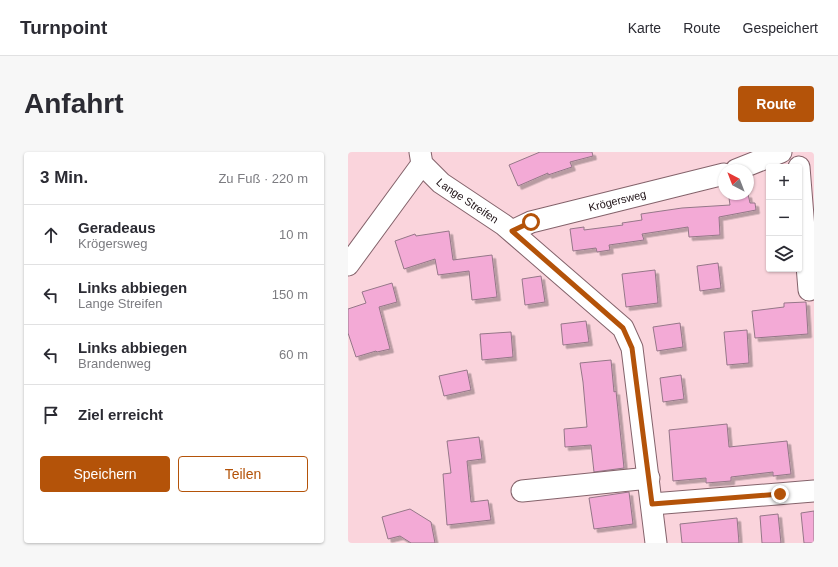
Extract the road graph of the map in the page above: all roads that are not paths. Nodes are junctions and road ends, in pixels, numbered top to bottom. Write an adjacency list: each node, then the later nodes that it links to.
1 (781, 152): 4 (street)
2 (798, 152): 5 (street)
3 (421, 158): 8 (street, Lange Streifen); 9 (street)
4 (751, 164)
5 (799, 164)
6 (718, 175): 8 (street, Krögersweg)
7 (802, 200): 10 (street)
8 (512, 231): 11 (street, Lange Streifen)
9 (348, 265)
10 (809, 290)
11 (648, 478): 12 (street); 14 (street, Lange Streifen)
12 (522, 491)
13 (814, 491): 14 (street)
14 (652, 504): 15 (street, Lange Streifen)
15 (656, 543)

